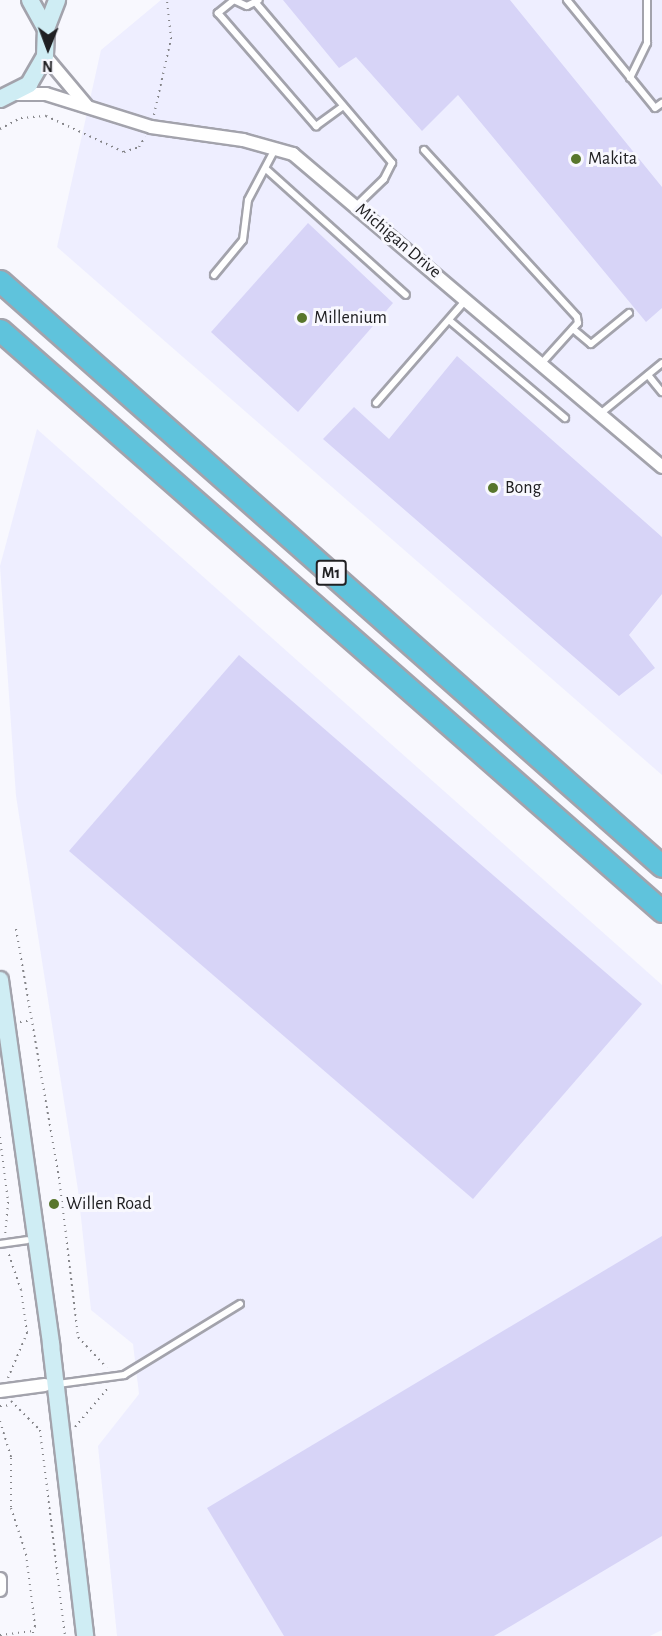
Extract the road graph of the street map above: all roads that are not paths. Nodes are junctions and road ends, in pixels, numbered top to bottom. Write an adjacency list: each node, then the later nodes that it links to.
1 (30, 0): 7 (street)
2 (57, 0): 7 (street)
3 (234, 0): 6 (lane); 12 (lane)
4 (567, 0): 9 (lane)
5 (647, 0): 9 (lane)
6 (258, 1): 12 (lane)
7 (46, 29): 8 (street)
8 (45, 56): 10 (street); 13 (street)
9 (630, 78): 11 (lane)
10 (5, 99): 13 (street, Michigan Drive)
11 (662, 103)
12 (342, 106): 17 (lane)
13 (88, 107): 14 (street, Michigan Drive)
14 (275, 149): 16 (lane); 17 (street, Michigan Drive)
15 (424, 150): 24 (lane)
16 (266, 168): 18 (lane); 20 (lane)
17 (356, 206): 21 (street, Michigan Drive)
18 (214, 275)
19 (0, 280): 34 (highway, M1)
20 (406, 295)
21 (466, 300): 23 (lane); 27 (street, Michigan Drive)
22 (629, 313): 24 (lane)
23 (449, 320): 30 (lane); 32 (lane)
24 (573, 328): 27 (lane)
25 (0, 330): 35 (highway, M1)
26 (662, 363): 28 (lane)
27 (541, 364): 31 (street, Michigan Drive)
28 (648, 375): 29 (lane); 31 (lane)
29 (662, 392)
30 (376, 403)
31 (600, 414): 33 (street, Michigan Drive)
32 (565, 418)
33 (662, 467)
34 (662, 866)
35 (662, 911)
36 (0, 980): 41 (street)
37 (0, 1049): 38 (street)
38 (27, 1240): 39 (lane); 41 (street)
39 (0, 1244)
40 (240, 1304): 41 (lane)
41 (50, 1385): 42 (street); 43 (street)
42 (0, 1391)
43 (50, 1430): 46 (street); 47 (street)
44 (0, 1579): 45 (street)
45 (0, 1590)
46 (74, 1636)
47 (85, 1636)

